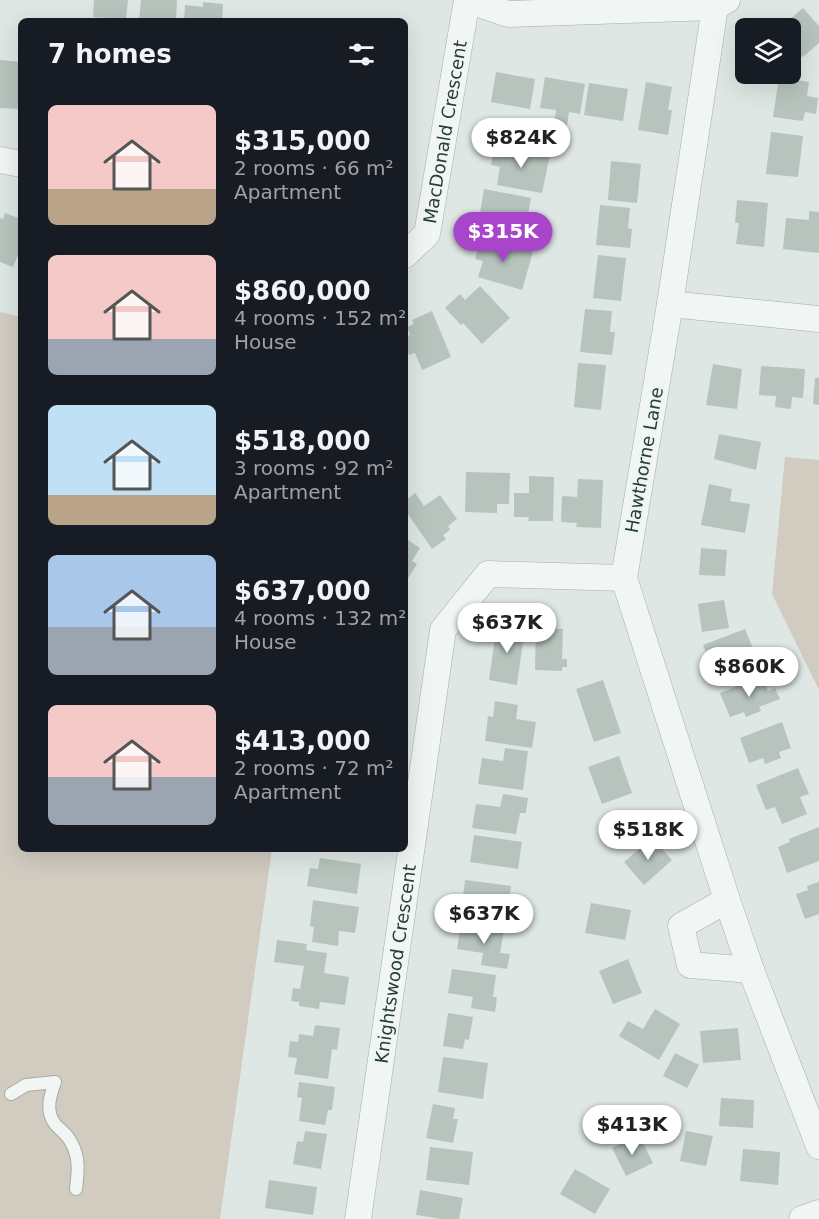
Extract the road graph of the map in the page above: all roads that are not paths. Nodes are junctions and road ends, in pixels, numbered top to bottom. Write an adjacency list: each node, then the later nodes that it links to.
1 (467, 0): 2 (street); 5 (street, MacDonald Crescent)
2 (721, 4): 6 (street, Hawthorne Lane)
3 (0, 160): 4 (street)
4 (18, 163)
5 (408, 252)
6 (670, 304): 7 (street); 8 (street, Hawthorne Lane)
7 (819, 319)
8 (624, 578): 9 (street, Hawthorne Lane); 15 (street, Knightswood Crescent)
9 (727, 900): 10 (street, Hawthorne Lane); 10 (street)
10 (752, 970): 12 (street, Hawthorne Lane)
11 (11, 1094): 13 (lane)
12 (819, 1146)
13 (76, 1189)
14 (819, 1213): 16 (street)
15 (358, 1219)
16 (801, 1219)

